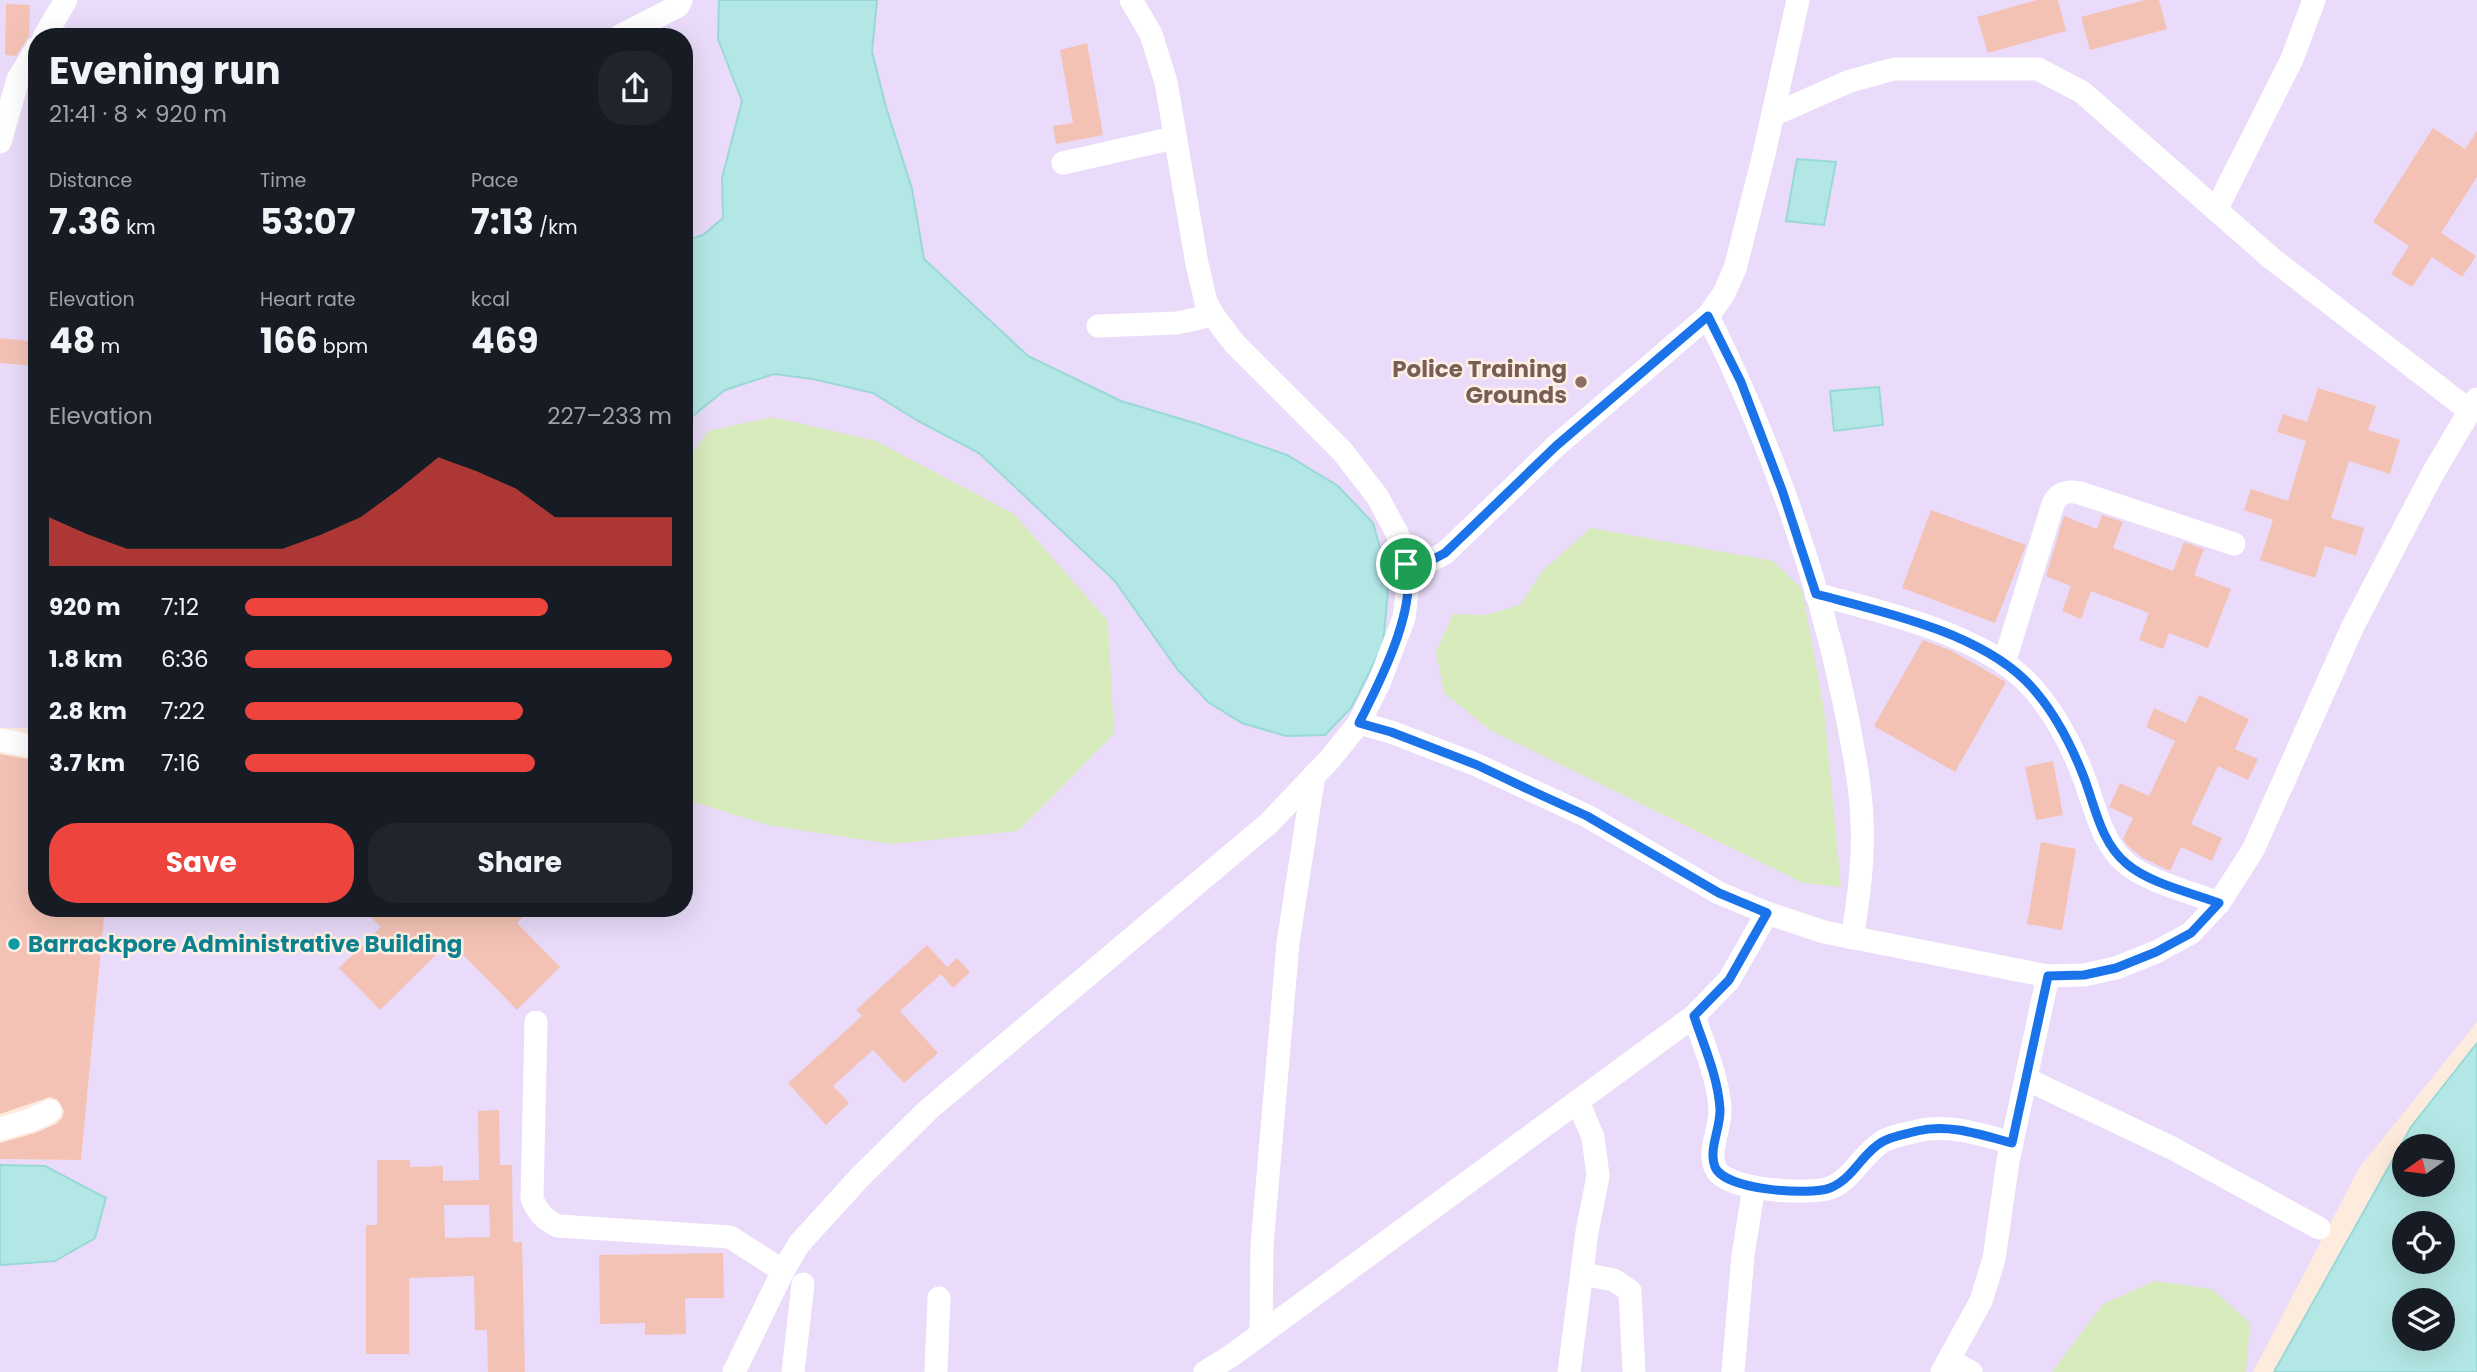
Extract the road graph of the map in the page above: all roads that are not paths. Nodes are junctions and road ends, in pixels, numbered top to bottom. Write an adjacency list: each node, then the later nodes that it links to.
1 (66, 0): 6 (street)
2 (681, 0): 7 (street)
3 (1132, 0): 10 (street)
4 (1798, 0): 9 (street)
5 (2314, 0): 13 (street)
6 (49, 28)
7 (635, 28)
8 (28, 63): 11 (street)
9 (1773, 115): 13 (street); 15 (street)
10 (1174, 138): 12 (street); 14 (street)
11 (0, 142)
12 (1063, 163)
13 (2216, 210): 17 (street)
14 (1213, 315): 16 (street); 19 (street)
15 (1708, 316): 19 (street); 20 (street)
16 (1098, 326)
17 (2474, 405): 26 (street)
18 (2234, 544): 21 (street)
19 (1406, 564): 22 (street)
20 (1816, 594): 21 (street); 28 (street)
21 (2004, 663): 26 (street)
22 (1359, 723): 25 (street); 27 (street)
23 (0, 740): 24 (street)
24 (28, 745)
25 (1314, 775): 39 (street); 43 (street)
26 (2219, 903): 29 (street)
27 (1767, 913): 28 (street); 30 (street)
28 (1852, 938): 29 (street)
29 (2048, 976): 32 (street)
30 (1694, 1016): 33 (street); 37 (street)
31 (536, 1022): 39 (street)
32 (2026, 1079): 36 (street); 38 (street)
33 (1578, 1102): 40 (street); 43 (street)
34 (50, 1111): 35 (street)
35 (0, 1129)
36 (2012, 1143): 37 (street); 44 (street)
37 (1754, 1188): 51 (street)
38 (2319, 1228)
39 (783, 1270): 45 (street)
40 (1583, 1274): 49 (street); 50 (street)
41 (803, 1284): 46 (street)
42 (939, 1298): 47 (street)
43 (1261, 1334): 48 (street)
44 (1946, 1366): 52 (street)
45 (734, 1372)
46 (793, 1372)
47 (936, 1372)
48 (1205, 1372)
49 (1569, 1372)
50 (1634, 1372)
51 (1733, 1372)
52 (1971, 1372)

